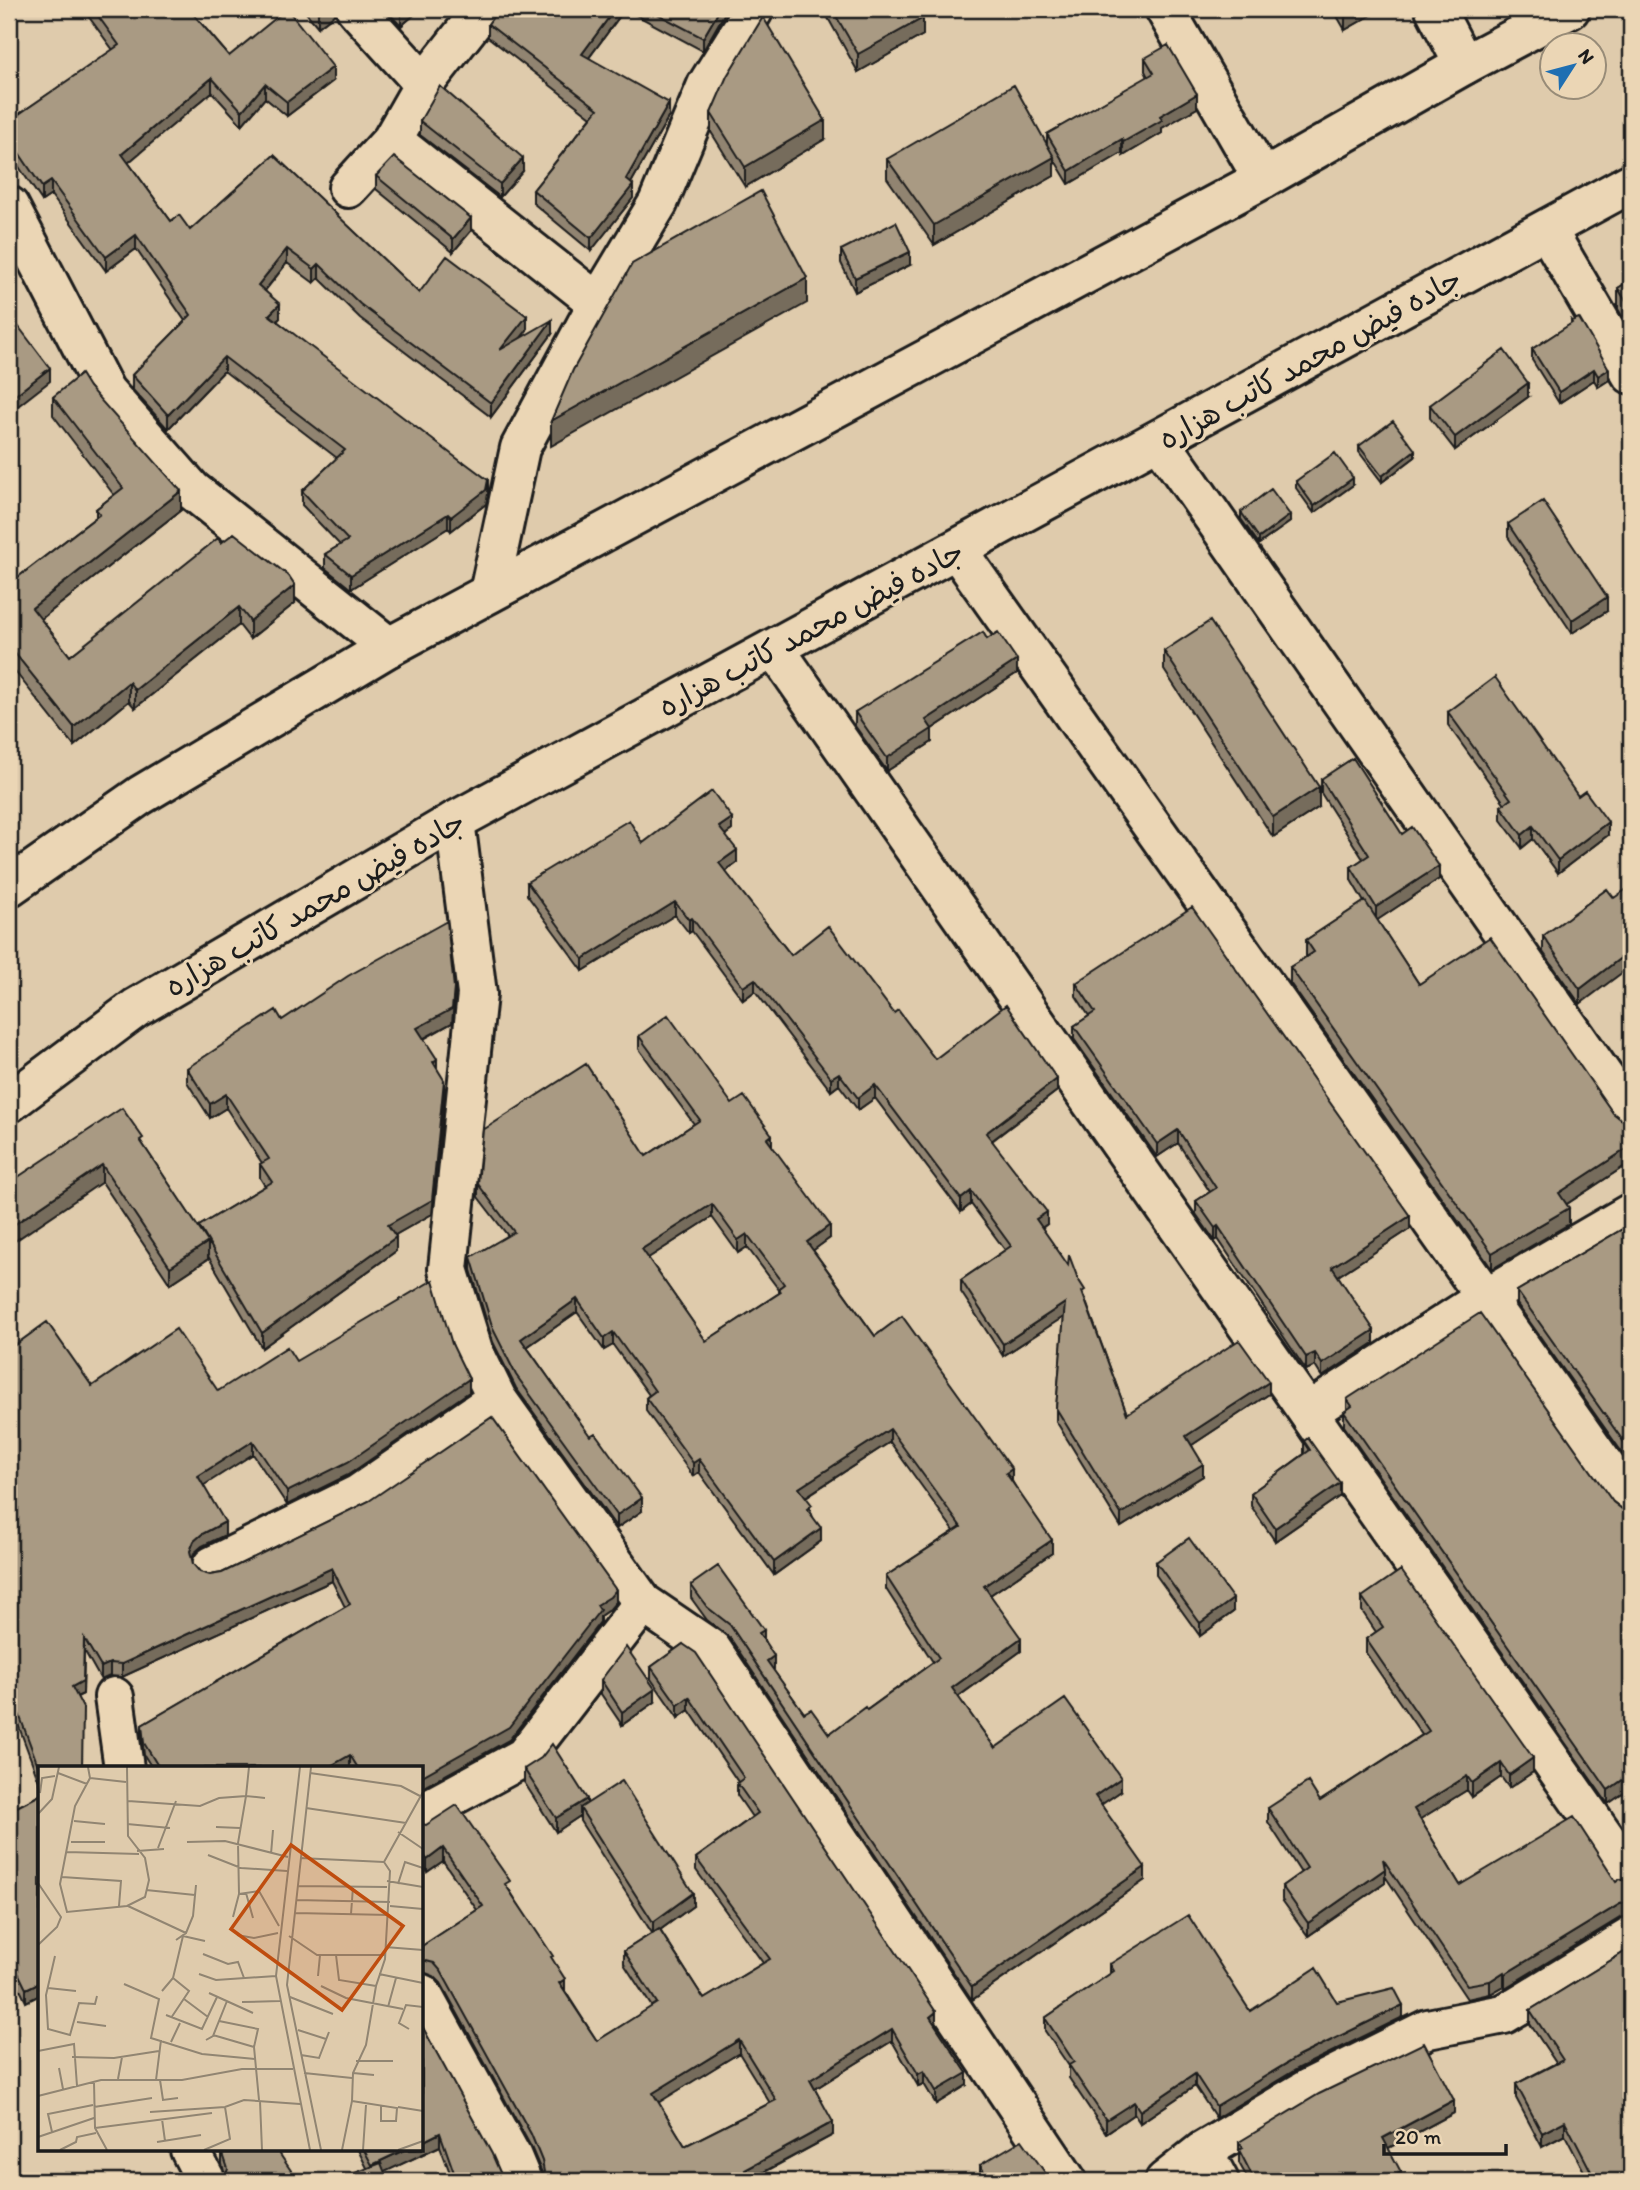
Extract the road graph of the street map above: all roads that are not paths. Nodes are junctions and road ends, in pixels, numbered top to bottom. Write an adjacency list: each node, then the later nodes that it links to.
1 (356, 9): 8 (street)
2 (482, 9): 8 (street)
3 (750, 9): 15 (street)
4 (1165, 9): 10 (street)
5 (1435, 9): 7 (street)
6 (1570, 9): 7 (street)
7 (1464, 65): 10 (street)
8 (424, 84): 9 (street)
9 (392, 139): 12 (street); 15 (street)
10 (1263, 179): 19 (street)
11 (1631, 183): 14 (street, جاده فیض محمد کاتب هزاره)
12 (348, 188)
13 (9, 206): 20 (street)
14 (1547, 230): 16 (street); 17 (street, جاده فیض محمد کاتب هزاره)
15 (598, 303): 19 (street)
16 (1631, 374)
17 (1160, 440): 18 (street, جاده فیض محمد کاتب هزاره); 25 (street)
18 (957, 550): 21 (street, جاده فیض محمد کاتب هزاره); 27 (street)
19 (489, 593): 20 (street)
20 (389, 647): 23 (street)
21 (775, 649): 22 (street, جاده فیض محمد کاتب هزاره); 29 (street)
22 (455, 821): 24 (street, جاده فیض محمد کاتب هزاره); 28 (street)
23 (9, 887)
24 (9, 1103)
25 (1631, 1116)
26 (1631, 1213): 27 (street)
27 (1485, 1298): 29 (street); 30 (street)
28 (497, 1399): 31 (street); 32 (street)
29 (1308, 1412): 36 (street)
30 (1631, 1503)
31 (212, 1566)
32 (643, 1603): 35 (street); 43 (street)
33 (114, 1697): 34 (street)
34 (124, 1766)
35 (424, 1814)
36 (1631, 1875)
37 (1631, 1937): 40 (street)
38 (424, 1998): 42 (street)
39 (191, 2152): 41 (street)
40 (1211, 2166): 44 (street)
41 (206, 2181)
42 (522, 2181)
43 (1067, 2181)
44 (1165, 2181)

